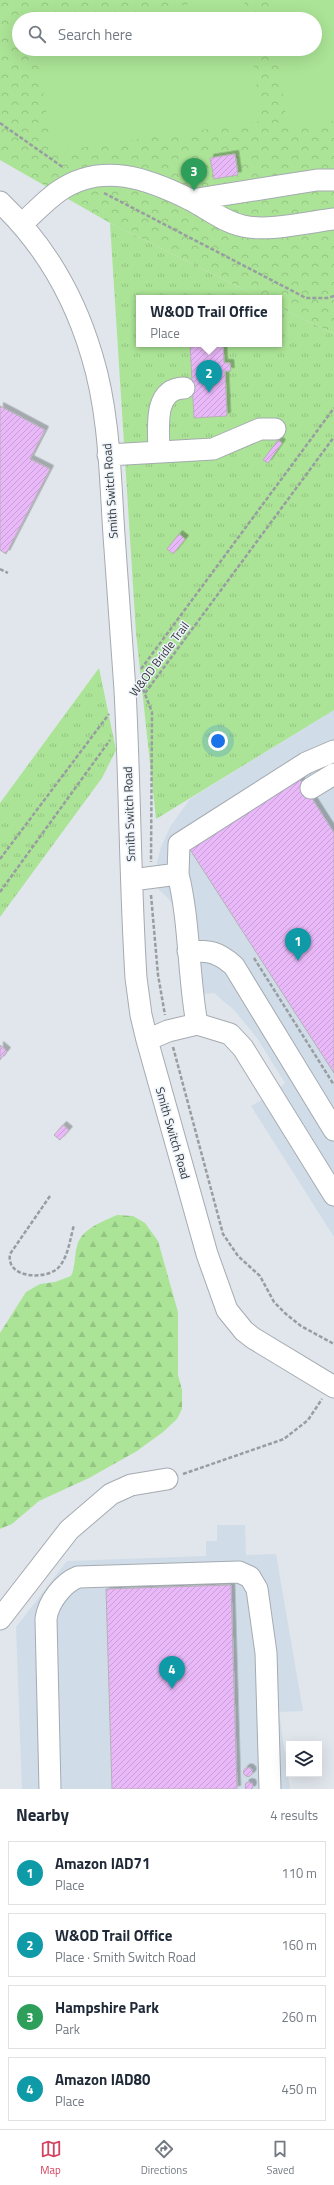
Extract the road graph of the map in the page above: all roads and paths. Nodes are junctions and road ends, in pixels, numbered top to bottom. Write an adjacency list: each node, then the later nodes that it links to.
1 (0, 123): 2 (path)
2 (80, 180): 4 (street); 7 (street); 8 (path)
3 (334, 180): 4 (street)
4 (191, 200): 6 (street)
5 (0, 202): 7 (street, Smith Switch Road)
6 (334, 219)
7 (23, 223): 14 (street, Smith Switch Road)
8 (334, 296)
9 (184, 388): 13 (street)
10 (334, 408): 17 (path)
11 (274, 429): 13 (street)
12 (334, 437): 17 (path, W&OD Bridle Trail)
13 (159, 452): 14 (street)
14 (108, 455): 17 (street, Smith Switch Road)
15 (0, 569): 16 (path)
16 (8, 573)
17 (133, 695): 18 (street, Smith Switch Road)
18 (117, 716): 22 (path); 24 (street, Smith Switch Road); 25 (path)
19 (334, 751): 23 (street)
20 (334, 774): 21 (street)
21 (311, 788)
22 (0, 859)
23 (178, 874): 24 (street); 26 (street)
24 (132, 880): 29 (street, Smith Switch Road)
25 (0, 892)
26 (188, 951): 28 (street); 31 (street)
27 (254, 958): 30 (path)
28 (196, 1024): 29 (street); 32 (street)
29 (147, 1040): 35 (street, Smith Switch Road)
30 (334, 1085)
31 (334, 1130)
32 (334, 1195)
33 (50, 1196): 34 (path)
34 (74, 1226)
35 (332, 1386): 36 (path)
36 (167, 1479): 37 (street)
37 (0, 1619)
38 (50, 1789): 39 (street)
39 (270, 1789)

